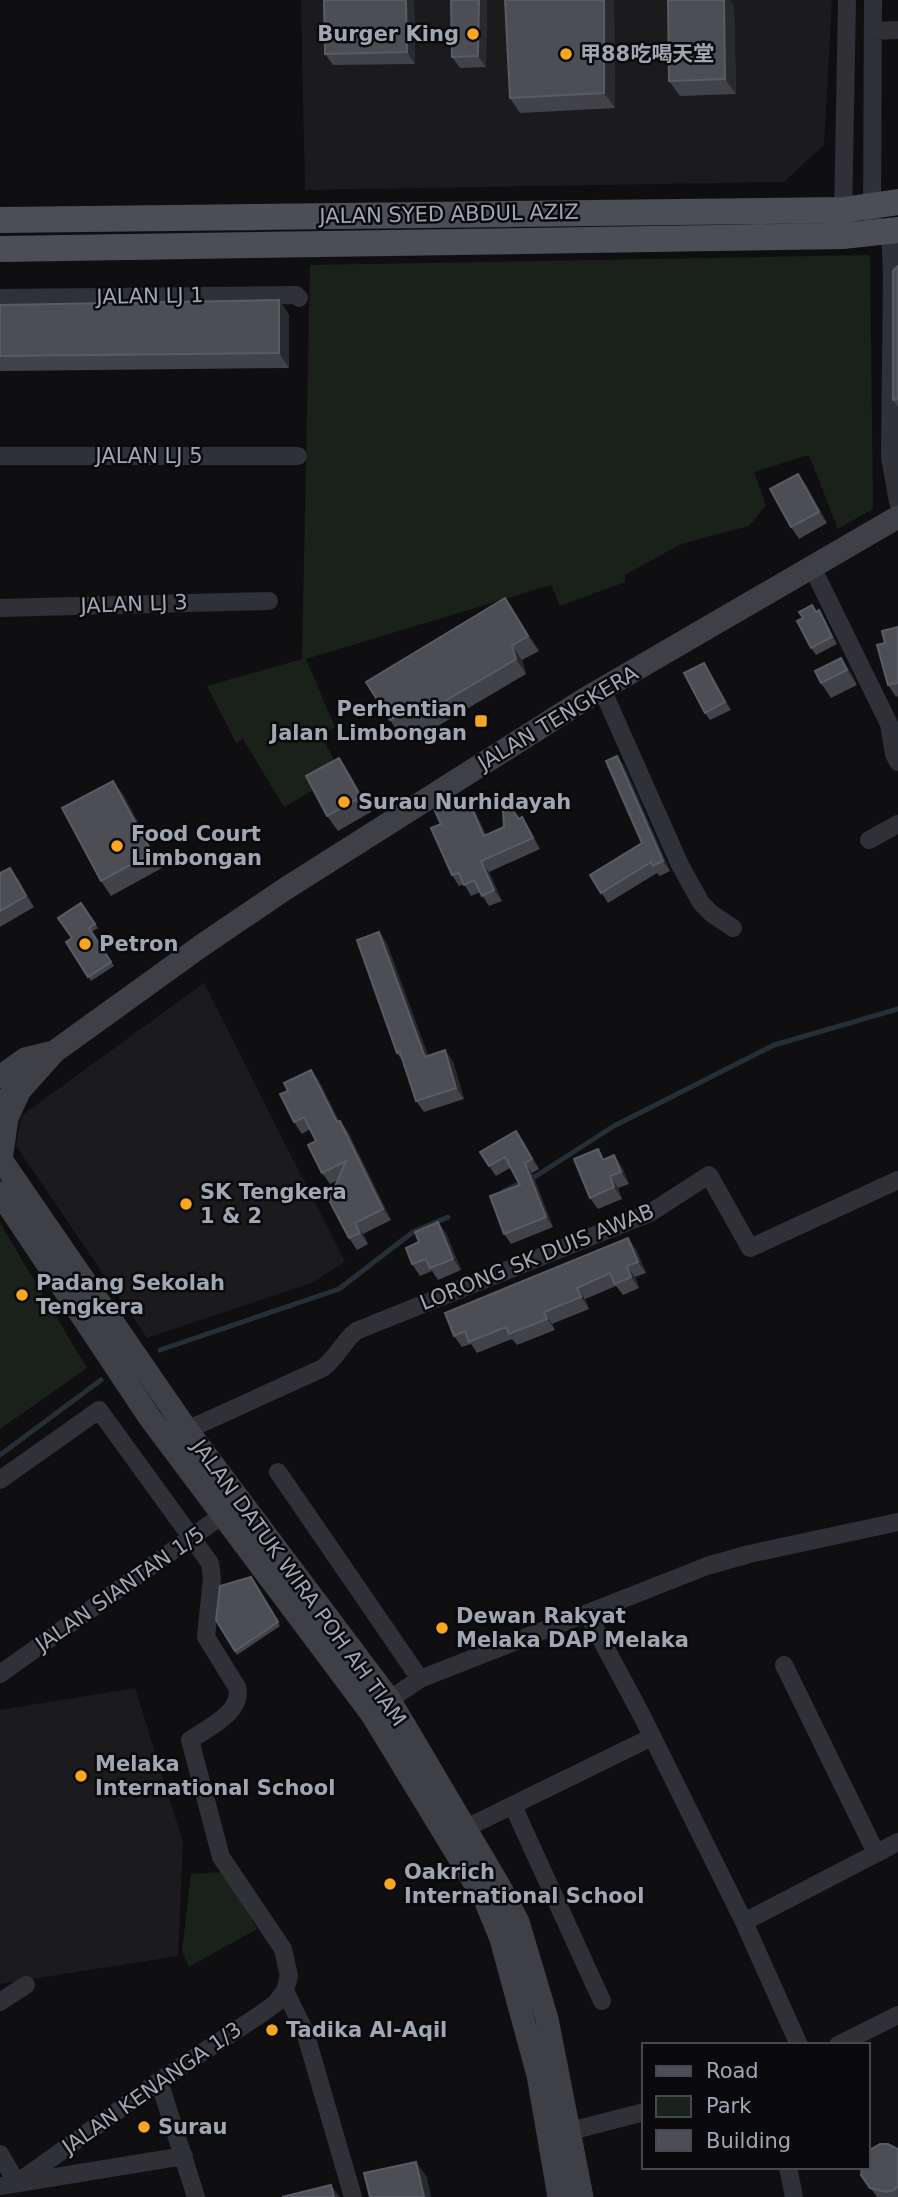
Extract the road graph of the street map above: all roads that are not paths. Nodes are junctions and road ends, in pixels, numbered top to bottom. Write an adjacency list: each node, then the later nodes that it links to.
1 (847, 0): 8 (street)
2 (873, 0): 4 (street)
3 (898, 30): 4 (street)
4 (873, 31): 6 (street)
5 (898, 202): 6 (main road, JALAN SYED ABDUL AZIZ)
6 (872, 207): 8 (main road, JALAN SYED ABDUL AZIZ); 9 (street)
7 (0, 220): 8 (main road, JALAN SYED ABDUL AZIZ)
8 (843, 223): 9 (main road, JALAN SYED ABDUL AZIZ); 10 (main road, JALAN SYED ABDUL AZIZ)
9 (886, 232): 11 (street)
10 (0, 249)
11 (895, 274): 14 (street)
12 (0, 298): 13 (street, JALAN LJ 1)
13 (299, 298)
14 (894, 454): 17 (street)
15 (0, 456): 16 (street, JALAN LJ 5)
16 (298, 456)
17 (898, 502)
18 (898, 517): 19 (street, JALAN TENGKERA)
19 (812, 567): 22 (street, JALAN TENGKERA); 23 (street)
20 (269, 601): 21 (street, JALAN LJ 3)
21 (0, 608)
22 (602, 689): 26 (street); 27 (street, JALAN TENGKERA)
23 (898, 762)
24 (898, 824): 25 (street)
25 (869, 840)
26 (733, 928)
27 (54, 1052): 28 (street, JALAN TENGKERA); 29 (street, JALAN TENGKERA)
28 (0, 1077)
29 (21, 1089): 30 (street, JALAN TENGKERA); 31 (street)
30 (0, 1104)
31 (1, 1159): 34 (street, JALAN DATUK WIRA POH AH TIAM)
32 (898, 1180): 34 (street, LORONG SK DUIS AWAB)
33 (1, 1195): 37 (street, JALAN DATUK WIRA POH AH TIAM)
34 (187, 1430): 37 (street, JALAN DATUK WIRA POH AH TIAM)
35 (278, 1472): 43 (street)
36 (0, 1480): 39 (street)
37 (231, 1509): 39 (street, JALAN SIANTAN 1/5); 44 (street, JALAN DATUK WIRA POH AH TIAM); 45 (street, JALAN DATUK WIRA POH AH TIAM)
38 (898, 1522): 40 (street)
39 (193, 1538): 42 (street, JALAN SIANTAN 1/5); 53 (street)
40 (587, 1613): 43 (street); 46 (street)
41 (783, 1665): 50 (street)
42 (0, 1674)
43 (420, 1679): 44 (street)
44 (389, 1699): 45 (street); 48 (street, JALAN DATUK WIRA POH AH TIAM)
45 (371, 1713): 61 (street, JALAN DATUK WIRA POH AH TIAM)
46 (652, 1737): 47 (street); 51 (street)
47 (513, 1806): 48 (street); 54 (street)
48 (466, 1828): 61 (street, JALAN DATUK WIRA POH AH TIAM)
49 (898, 1842): 50 (street)
50 (876, 1853): 51 (street)
51 (744, 1922): 57 (street)
52 (26, 1985): 55 (street)
53 (285, 1991): 59 (street, JALAN KENANGA 1/3); 67 (street)
54 (602, 2001)
55 (0, 2002)
56 (898, 2015): 58 (street)
57 (798, 2043)
58 (842, 2043)
59 (159, 2081): 63 (street); 65 (street, JALAN KENANGA 1/3)
60 (642, 2113): 61 (street)
61 (559, 2134): 68 (street, JALAN DATUK WIRA POH AH TIAM); 69 (street, JALAN DATUK WIRA POH AH TIAM)
62 (0, 2154): 65 (street)
63 (184, 2155): 65 (street); 66 (street)
64 (788, 2169): 70 (street)
65 (8, 2185)
66 (197, 2197)
67 (353, 2197)
68 (559, 2197)
69 (582, 2197)
70 (794, 2197)

